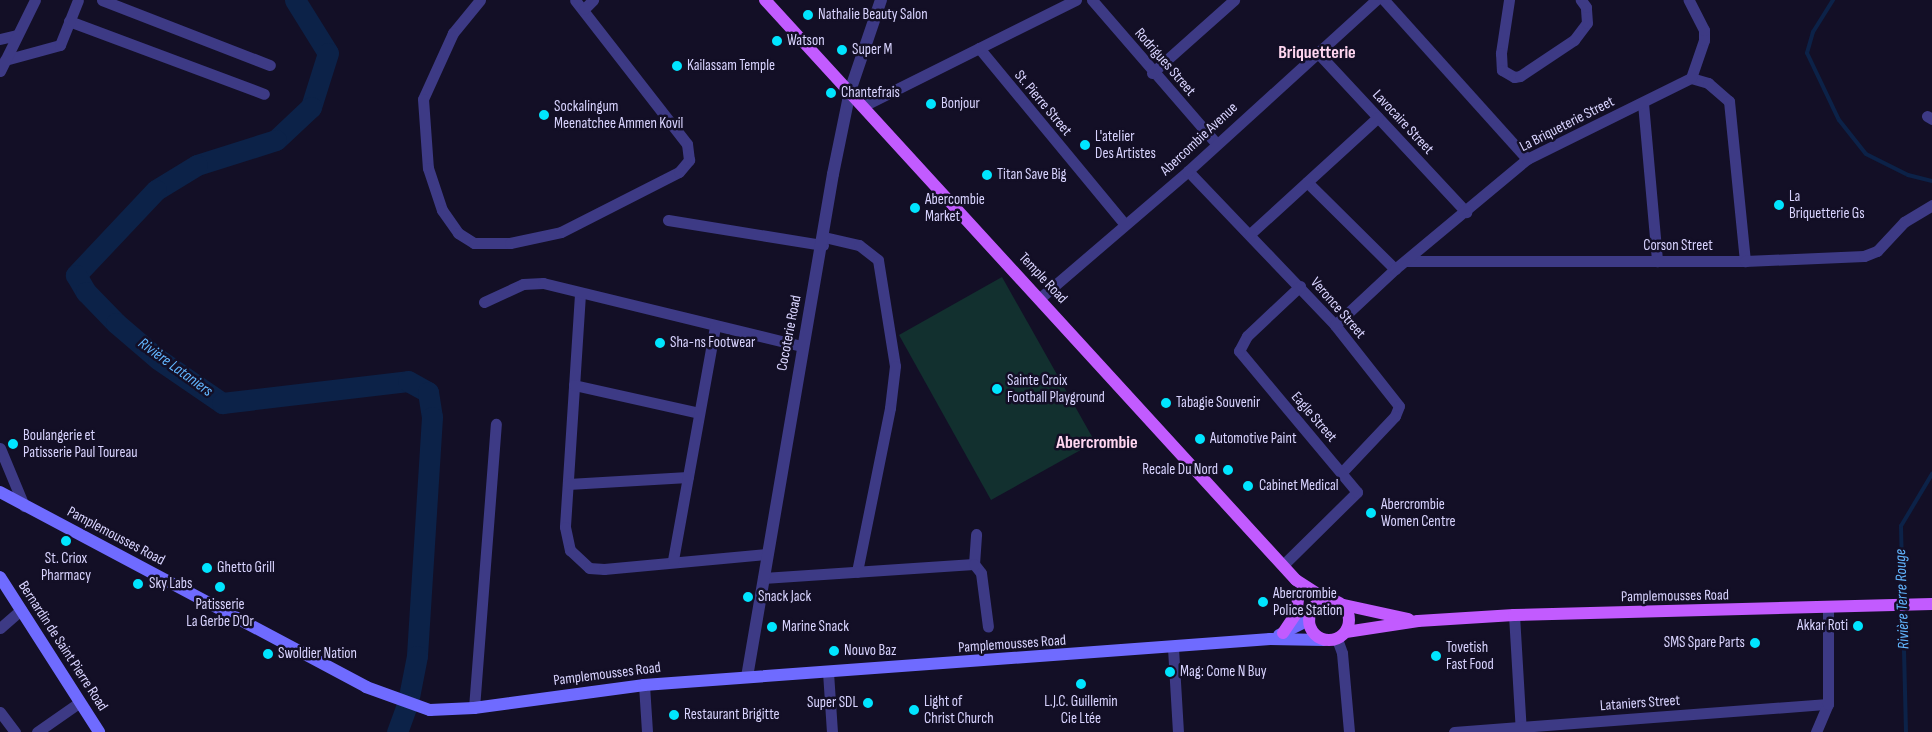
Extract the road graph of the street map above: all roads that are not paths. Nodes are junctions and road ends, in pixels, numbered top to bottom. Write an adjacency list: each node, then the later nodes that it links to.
1 (36, 0): 19 (street)
2 (78, 0): 18 (street)
3 (102, 0): 24 (street)
4 (480, 0): 17 (street)
5 (575, 0): 17 (street)
6 (593, 0): 17 (street)
7 (766, 0): 28 (main road, Temple Road)
8 (881, 0): 28 (street, Cocoterie Road)
9 (1076, 0): 21 (street)
10 (1092, 0): 26 (street, Rodrigues Street)
11 (1234, 0): 26 (street)
12 (1376, 0): 22 (street, Abercombie Avenue)
13 (1384, 0): 34 (street)
14 (1510, 0): 15 (street)
15 (1581, 0)
16 (1689, 0): 27 (street)
17 (584, 9)
18 (69, 21): 23 (street); 29 (street)
19 (17, 35): 20 (street); 23 (street)
20 (0, 39)
21 (978, 48): 31 (street); 40 (street, St. Pierre Street)
22 (1317, 52): 32 (street, Lavocaire Street); 33 (street, Abercombie Avenue)
23 (5, 60): 25 (street)
24 (270, 65)
25 (0, 71)
26 (1152, 73): 33 (street, Rodrigues Street)
27 (1691, 78): 30 (street, La Briqueterie Street); 45 (street)
28 (850, 91): 31 (main road, Temple Road); 42 (street, Cocoterie Road)
29 (264, 94)
30 (1643, 103): 34 (street, La Briqueterie Street); 44 (street)
31 (863, 106): 49 (main road, Temple Road)
32 (1378, 117): 36 (street); 38 (street, Lavocaire Street)
33 (1216, 143): 35 (street, Abercombie Avenue)
34 (1527, 159): 38 (street, La Briqueterie Street)
35 (1188, 171): 40 (street, Abercombie Avenue); 41 (street, Veronce Street)
36 (1307, 182): 41 (street); 46 (street)
37 (1932, 205): 45 (street, Corson Street)
38 (1466, 212): 43 (street, La Briqueterie Street)
39 (668, 220): 42 (street)
40 (1124, 223): 49 (street, Abercombie Avenue)
41 (1250, 234): 47 (street, Veronce Street)
42 (823, 241): 53 (street, Cocoterie Road); 68 (street)
43 (1406, 261): 44 (street, Corson Street); 46 (street, La Briqueterie Street)
44 (1657, 261): 45 (street, Corson Street)
45 (1744, 261)
46 (1396, 269): 51 (street, La Briqueterie Street)
47 (1300, 286): 51 (street, Veronce Street); 58 (street, Eagle Street)
48 (580, 294): 50 (street); 52 (street); 54 (street)
49 (1040, 298): 67 (main road, Temple Road)
50 (484, 302)
51 (1335, 325): 58 (street, Veronce Street)
52 (715, 326): 53 (street); 55 (street)
53 (802, 346): 64 (street, Cocoterie Road)
54 (574, 386): 55 (street); 60 (street)
55 (699, 413): 59 (street)
56 (496, 424): 92 (street)
57 (0, 448): 62 (street)
58 (1342, 472): 67 (street, Eagle Street)
59 (688, 477): 60 (street); 65 (street)
60 (568, 484): 65 (street)
61 (0, 492): 62 (main road, Pamplemousses Road)
62 (24, 506): 92 (main road, Pamplemousses Road)
63 (976, 534): 66 (street)
64 (766, 554): 65 (street); 70 (street, Cocoterie Road)
65 (673, 560)
66 (974, 564): 68 (street); 81 (street)
67 (1283, 565): 71 (main road, Temple Road)
68 (857, 572): 70 (street)
69 (0, 578): 77 (main road, Bernardin de Saint Pierre Road)
70 (763, 578): 88 (street, Cocoterie Road)
71 (1296, 580): 72 (main road, Temple Road); 73 (main road, Temple Road)
72 (1299, 593): 79 (main road, Temple Road); 83 (main road)
73 (1327, 600): 75 (main road); 79 (main road)
74 (1932, 604): 76 (main road, Pamplemousses Road)
75 (1344, 605): 80 (main road, Pamplemousses Road); 84 (main road)
76 (1828, 609): 78 (main road, Pamplemousses Road); 91 (street)
77 (21, 610): 82 (street); 90 (main road, Bernardin de Saint Pierre Road)
78 (1514, 615): 80 (main road, Pamplemousses Road); 94 (street)
79 (1310, 617): 83 (main road); 84 (main road)
80 (1418, 621): 84 (main road, Pamplemousses Road)
81 (988, 627)
82 (0, 628)
83 (1283, 633): 85 (main road)
84 (1336, 637): 85 (main road); 101 (street)
85 (1270, 639): 86 (main road, Pamplemousses Road)
86 (1173, 648): 87 (main road, Pamplemousses Road); 100 (street)
87 (828, 672): 88 (main road, Pamplemousses Road); 99 (street)
88 (747, 677): 89 (main road, Pamplemousses Road)
89 (644, 685): 92 (main road, Pamplemousses Road); 98 (street)
90 (80, 702): 96 (street); 97 (main road, Bernardin de Saint Pierre Road)
91 (1828, 704): 94 (street, Lataniers Street); 103 (street)
92 (474, 708)
93 (0, 712): 95 (street)
94 (1521, 729): 102 (street, Lataniers Street)
95 (15, 732)
96 (37, 732)
97 (99, 732)
98 (647, 732)
99 (832, 732)
100 (1178, 732)
101 (1350, 732)
102 (1454, 732)
103 (1816, 732)

